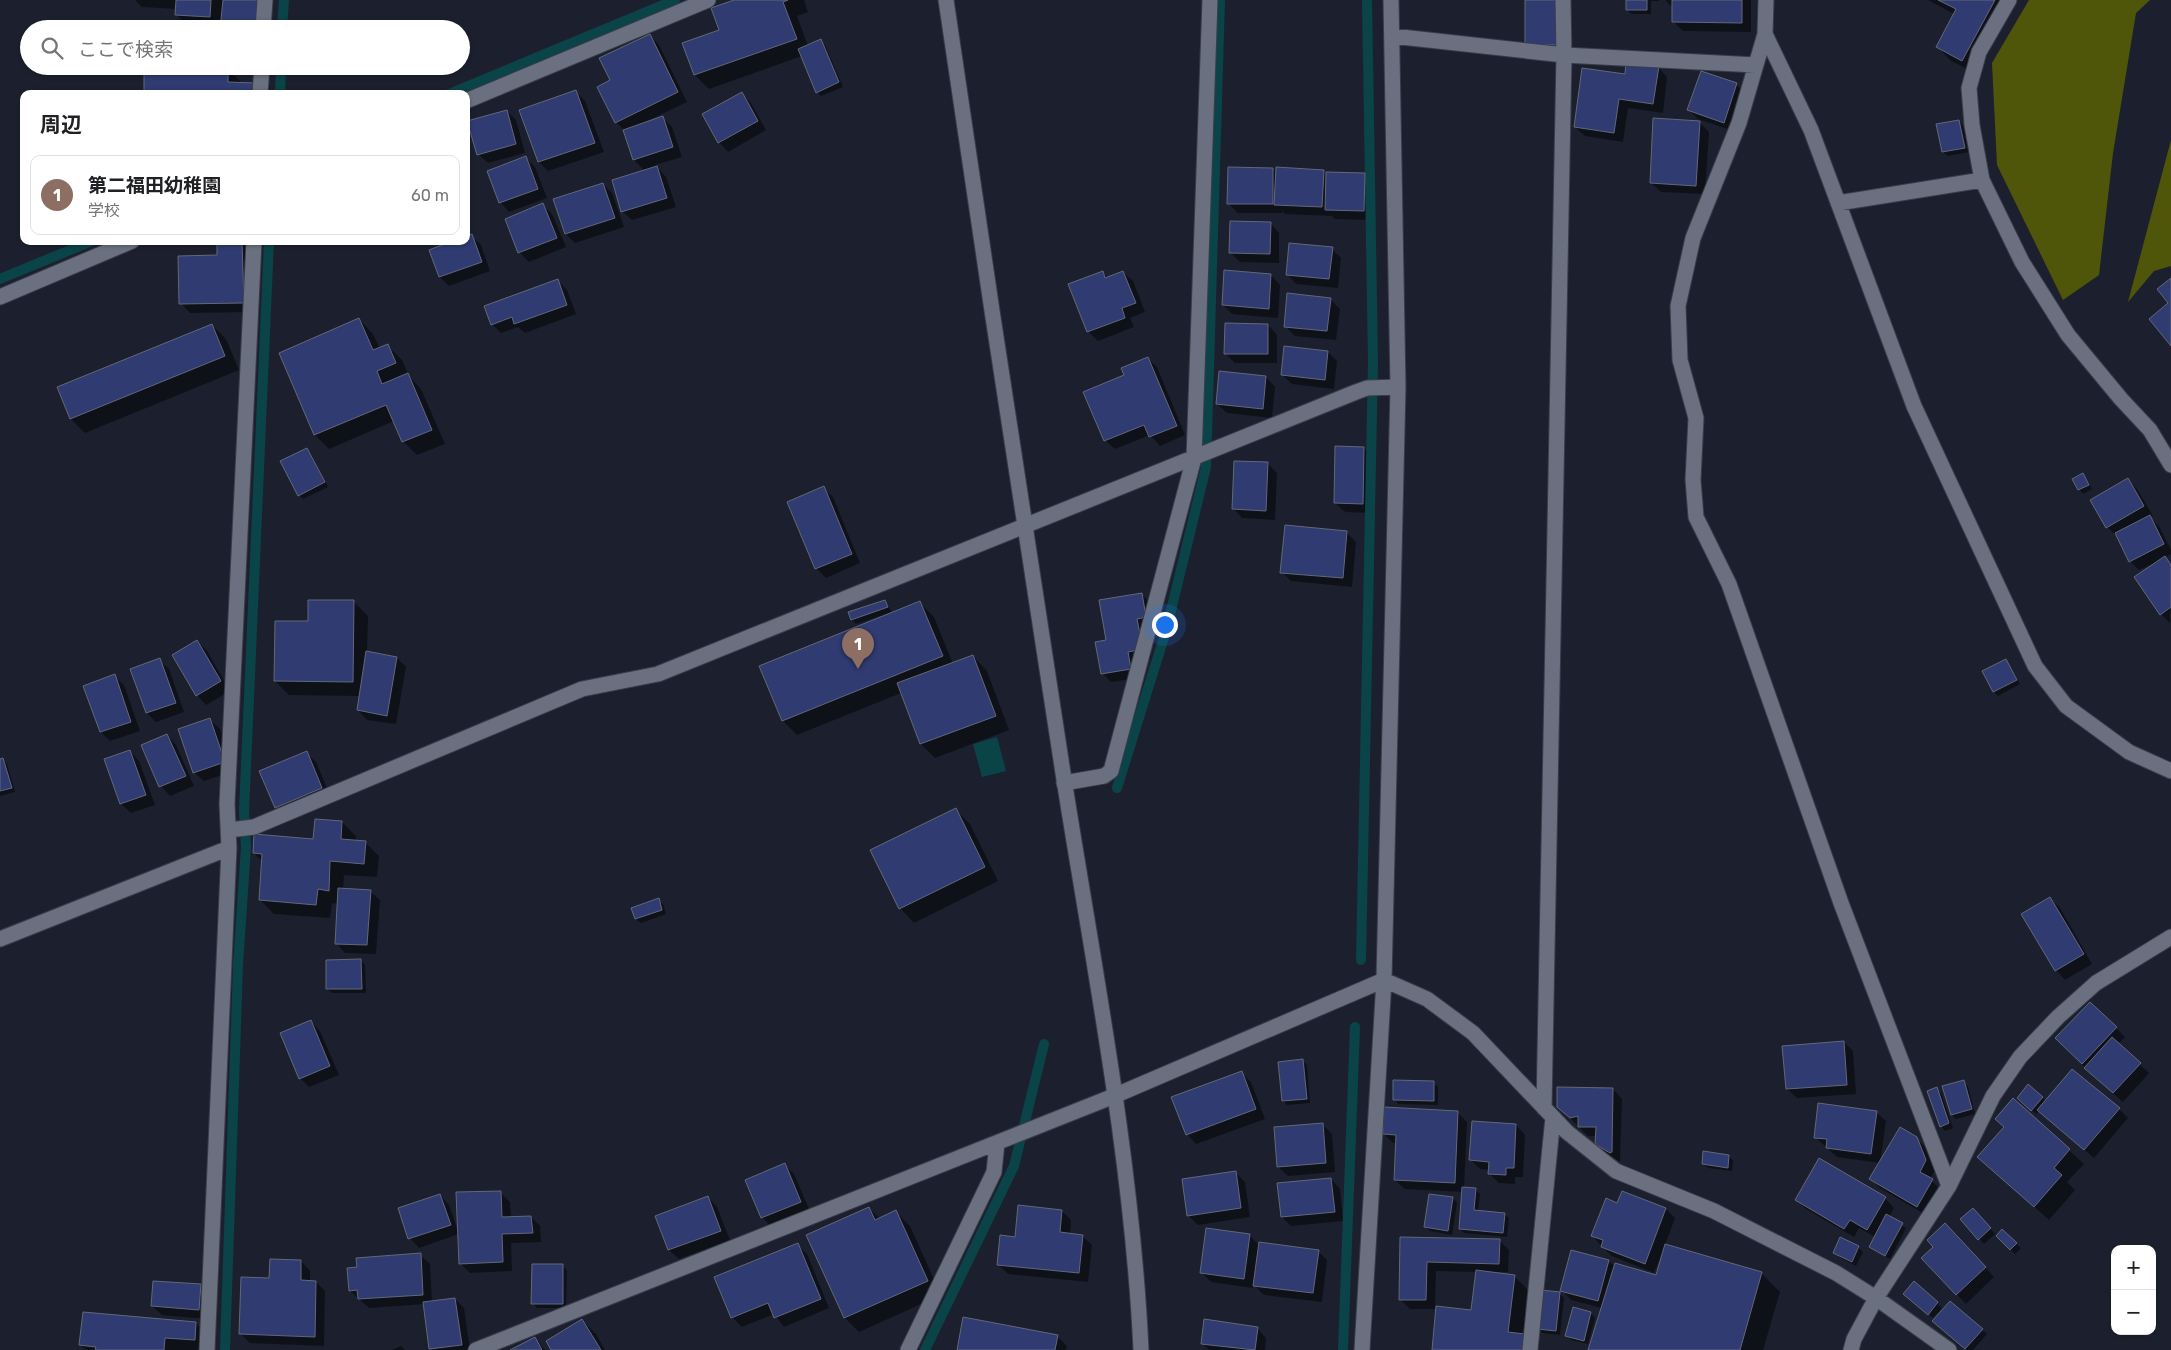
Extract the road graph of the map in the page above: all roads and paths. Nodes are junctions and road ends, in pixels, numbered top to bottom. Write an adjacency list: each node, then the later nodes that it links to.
1 (265, 0): 9 (street)
2 (708, 0): 16 (street)
3 (946, 0): 25 (street)
4 (1210, 0): 23 (street)
5 (1391, 0): 11 (street)
6 (1563, 0): 12 (street)
7 (1766, 0): 10 (street)
8 (2009, 0): 17 (street)
9 (264, 20)
10 (1765, 34): 13 (street); 18 (street)
11 (1392, 36): 12 (street); 22 (street)
12 (1564, 56): 13 (street); 34 (street)
13 (1756, 65): 36 (street)
14 (261, 75): 15 (street)
15 (260, 90)
16 (470, 99)
17 (1982, 180): 18 (street); 24 (street)
18 (1838, 203): 26 (street)
19 (123, 245): 21 (street)
20 (254, 245): 28 (street)
21 (0, 297)
22 (1391, 387): 23 (street); 32 (street)
23 (1196, 457): 25 (street); 27 (street)
24 (2171, 465)
25 (1024, 527): 27 (street); 28 (street)
26 (2171, 771)
27 (1064, 783): 33 (street)
28 (241, 829): 29 (street)
29 (229, 848): 31 (street); 38 (street)
30 (2171, 937): 36 (street)
31 (0, 939)
32 (1384, 980): 33 (street); 34 (street); 42 (street)
33 (1114, 1096): 35 (street); 41 (street)
34 (1548, 1112): 37 (street); 43 (street)
35 (1003, 1140): 39 (street); 40 (street)
36 (1949, 1186): 37 (street)
37 (1876, 1298): 44 (street); 45 (street)
38 (207, 1350)
39 (476, 1350)
40 (908, 1350)
41 (1141, 1350)
42 (1362, 1350)
43 (1530, 1350)
44 (1851, 1350)
45 (1949, 1350)

